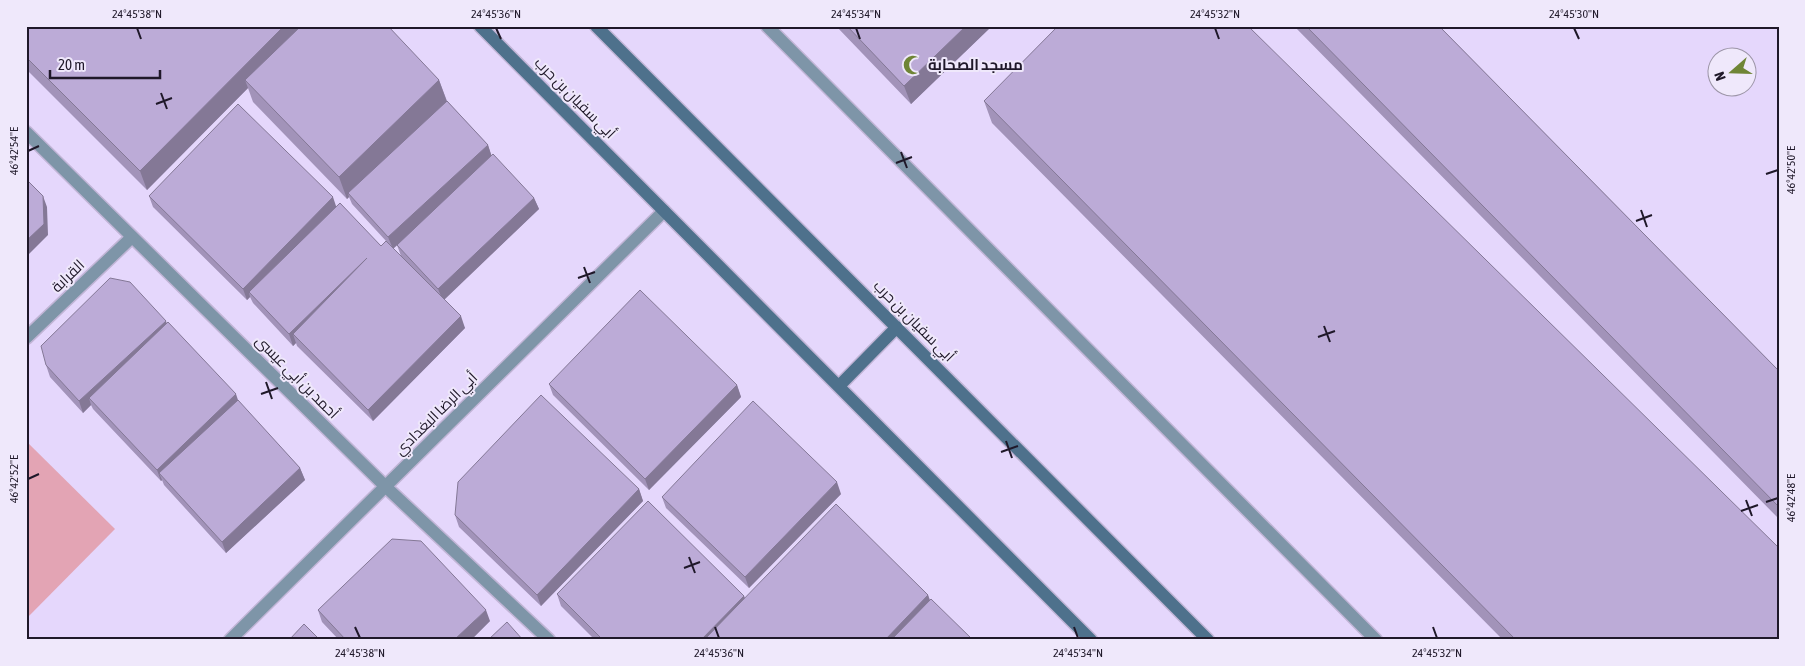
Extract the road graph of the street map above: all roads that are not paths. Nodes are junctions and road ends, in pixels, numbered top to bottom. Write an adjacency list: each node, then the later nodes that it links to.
1 (480, 26): 5 (street, أبي سفيان بن حرب)
2 (596, 26): 7 (street, أبي سفيان بن حرب)
3 (767, 26): 15 (street)
4 (26, 132): 6 (street, أحمد بن أبي عيسى)
5 (664, 211): 9 (street, أبي سفيان بن حرب); 10 (street, أبي الرضا البغدادي)
6 (132, 236): 8 (street, القرابة); 10 (street, أحمد بن أبي عيسى)
7 (897, 327): 9 (street); 14 (street, أبي سفيان بن حرب)
8 (26, 338)
9 (839, 386): 13 (street, أبي سفيان بن حرب)
10 (386, 487): 11 (street, أبي الرضا البغدادي); 12 (street, أحمد بن أبي عيسى)
11 (230, 640)
12 (549, 640)
13 (1091, 640)
14 (1208, 640)
15 (1376, 640)

